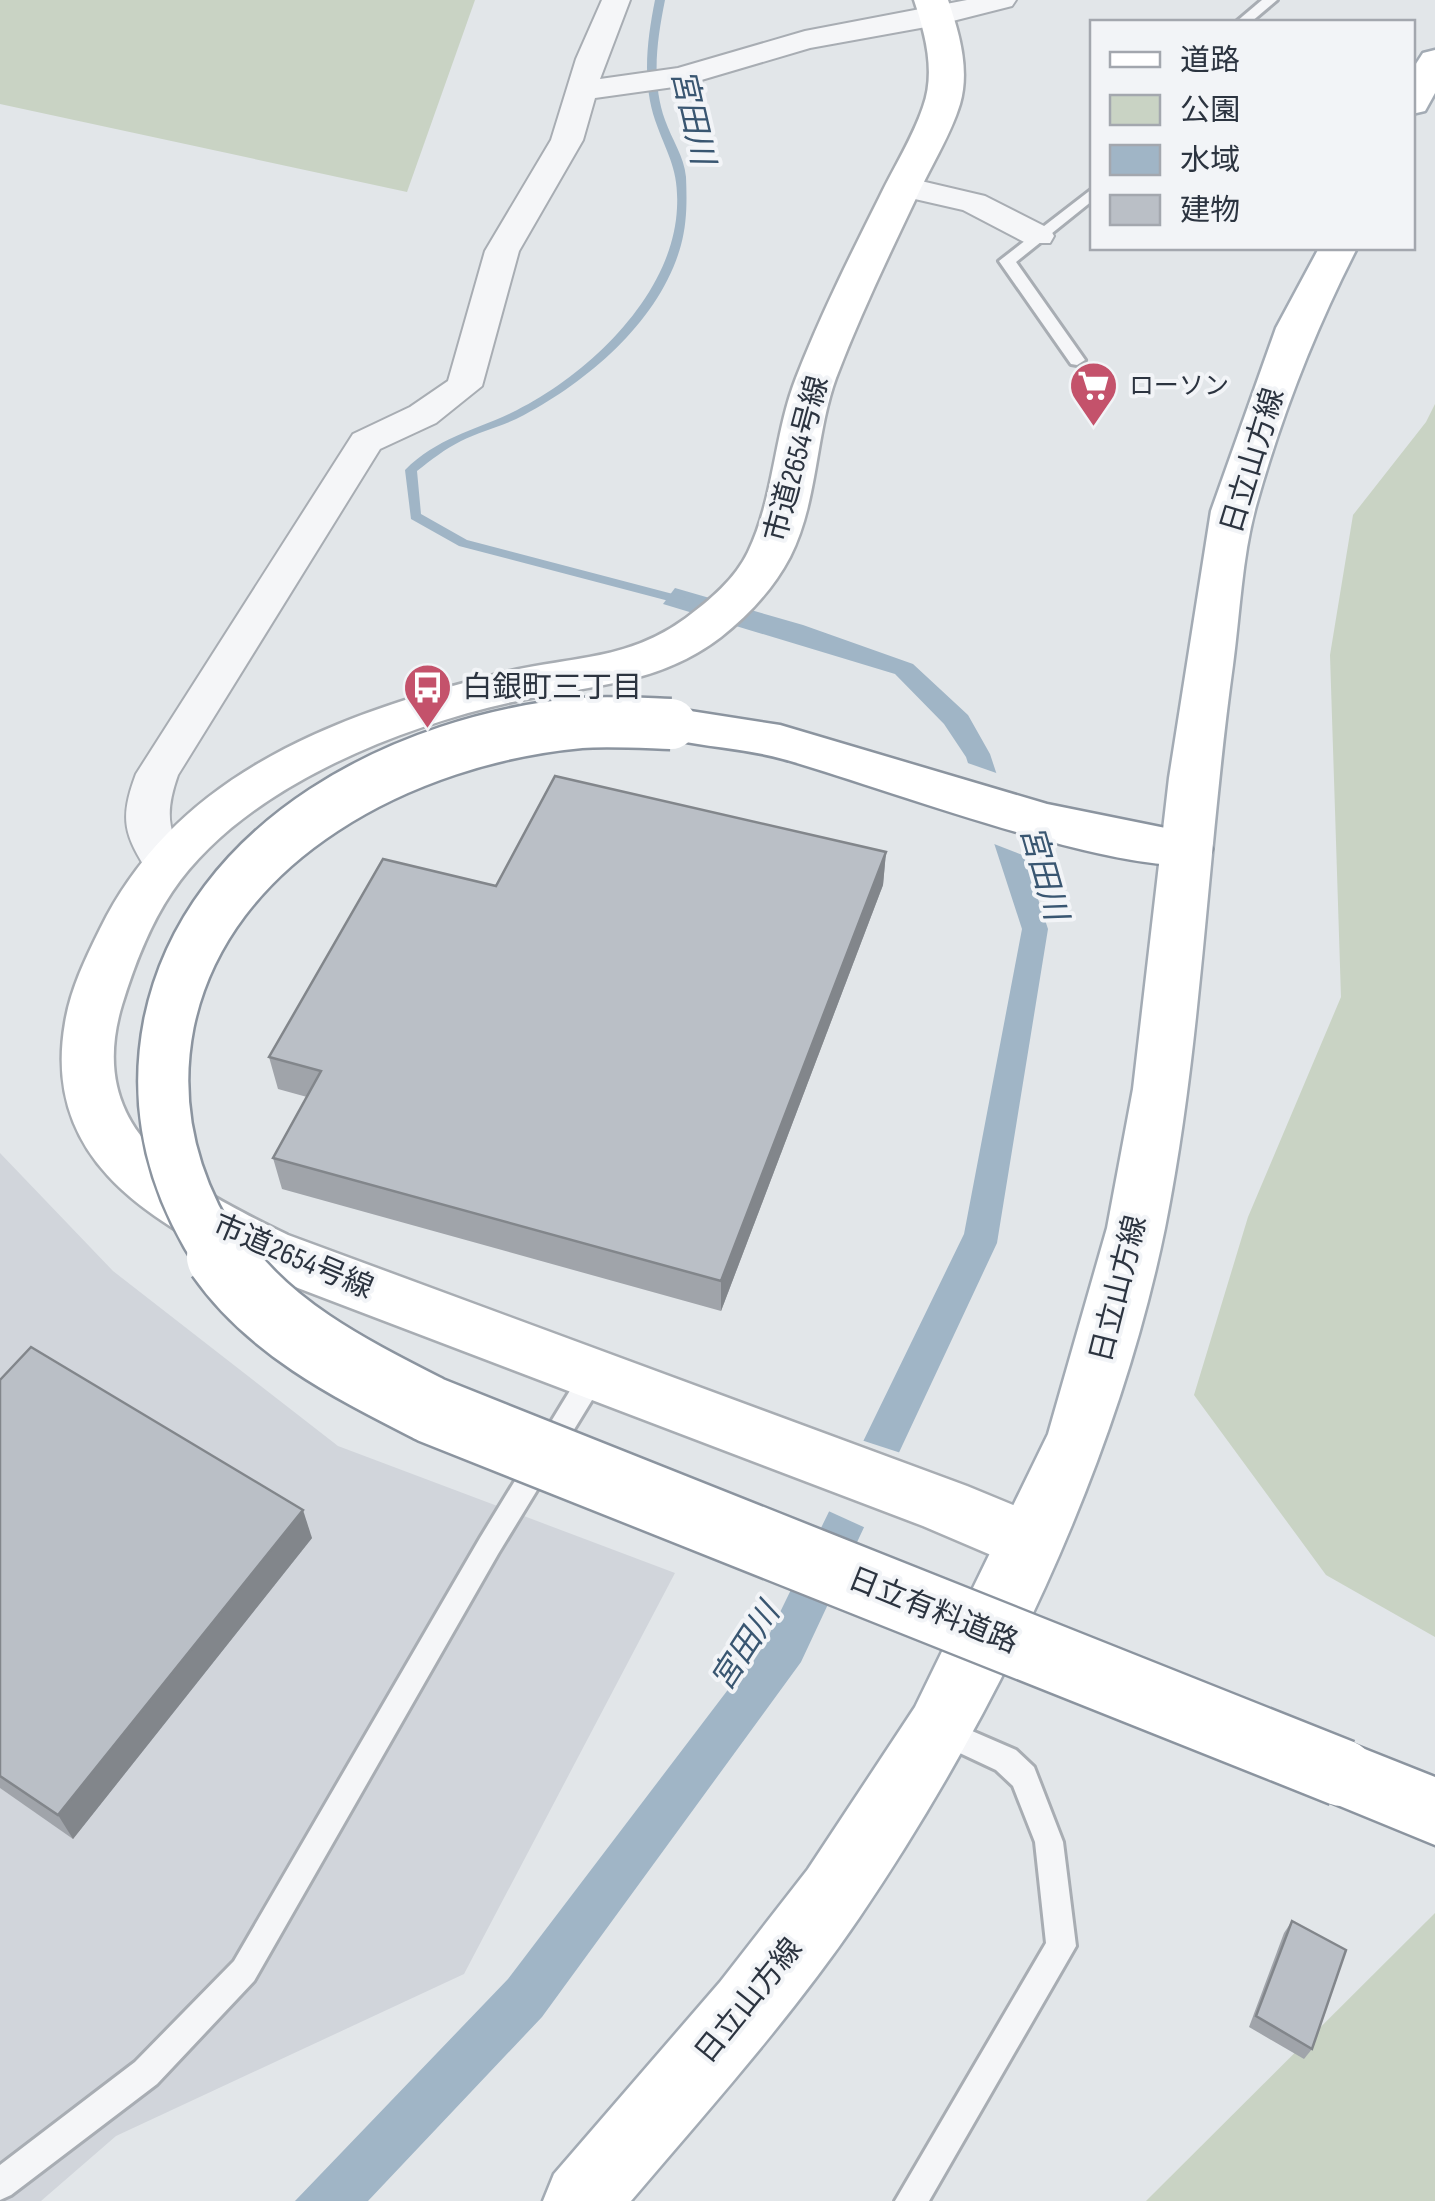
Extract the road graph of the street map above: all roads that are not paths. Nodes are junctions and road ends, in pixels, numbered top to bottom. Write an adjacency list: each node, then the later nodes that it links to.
1 (616, 0): 7 (street)
2 (1002, 0): 4 (street)
3 (1270, 0): 5 (lane)
4 (934, 8): 7 (street); 9 (main road, 市道2654号線)
5 (1245, 20)
6 (1435, 60): 8 (main road)
7 (594, 90): 15 (street)
8 (1415, 97)
9 (904, 187): 11 (street); 15 (main road, 市道2654号線)
10 (1090, 196): 11 (lane)
11 (1038, 236): 13 (lane)
12 (1337, 250): 14 (main road, 日立山方線)
13 (1077, 360)
14 (1187, 849): 17 (main road, 日立山方線); 19 (main road, 日立有料道路, bridge)
15 (165, 864): 16 (main road, 市道2654号線)
16 (594, 1374): 17 (main road, 市道2654号線); 20 (lane)
17 (1032, 1543): 18 (main road, 日立山方線)
18 (939, 1730): 21 (main road, 日立山方線); 22 (lane)
19 (1435, 1811)
20 (0, 2184)
21 (581, 2201)
22 (911, 2201)

